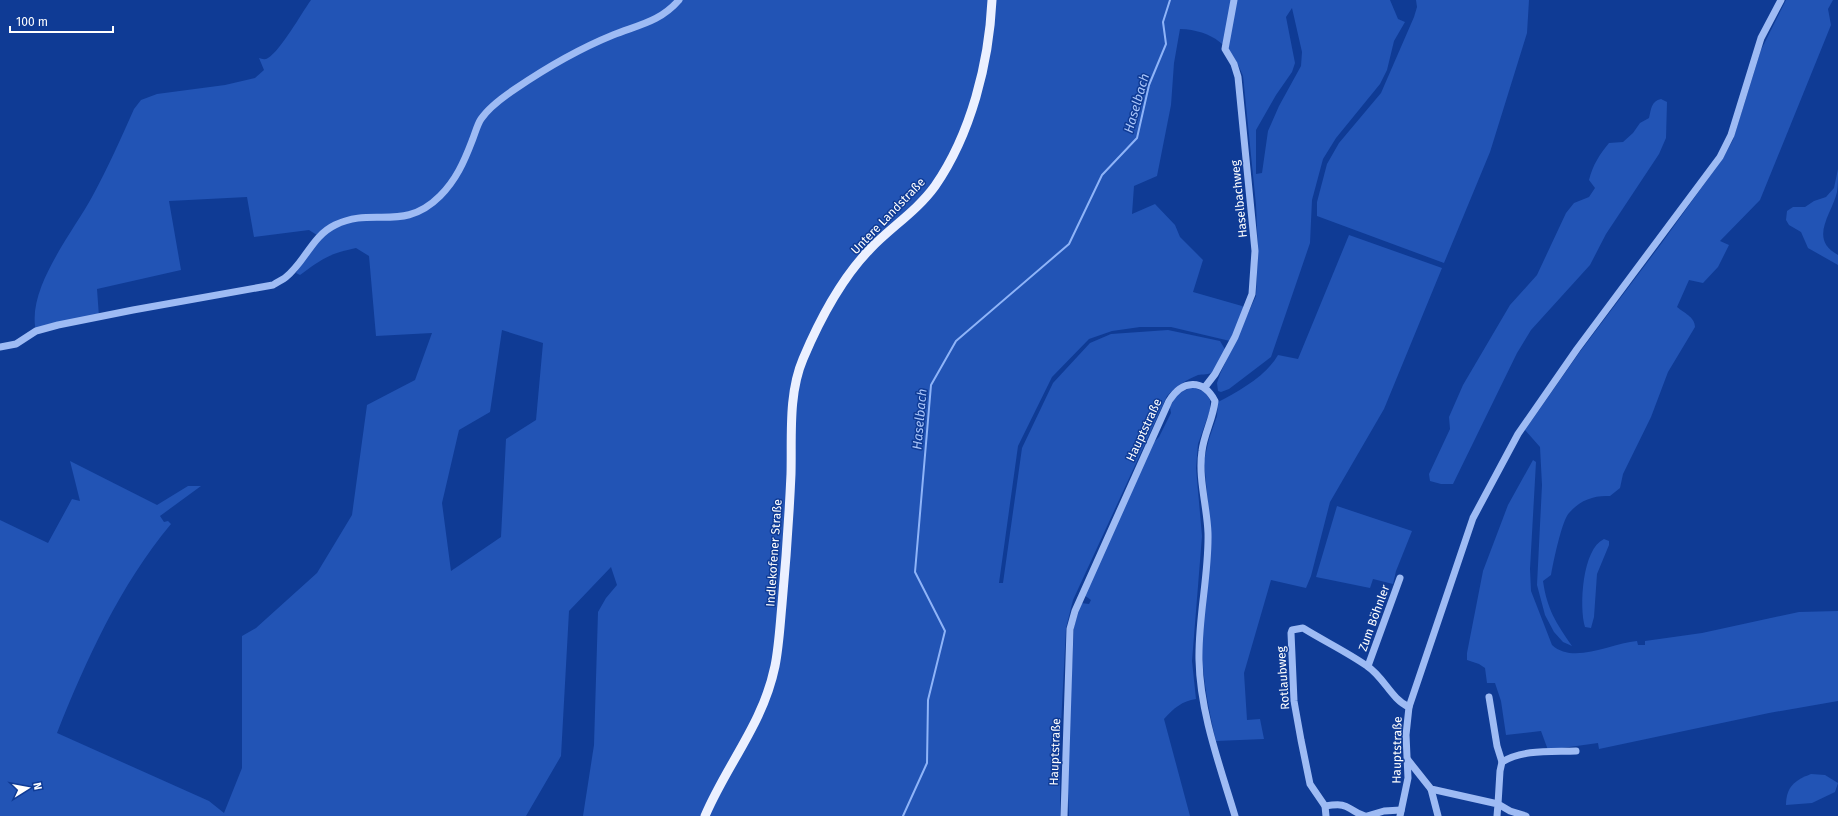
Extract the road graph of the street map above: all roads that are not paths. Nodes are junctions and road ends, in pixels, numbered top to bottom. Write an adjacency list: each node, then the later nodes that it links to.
1 (678, 0): 6 (street)
2 (992, 0): 5 (main road, Untere Landstraße)
3 (1234, 0): 7 (street, Haselbachweg)
4 (1781, 0): 11 (street, Hauptstraße)
5 (842, 286): 19 (main road, Indlekofener Straße)
6 (0, 347)
7 (1205, 387): 20 (street, Hauptstraße); 21 (street)
8 (1400, 578): 9 (street, Zum Böhnler)
9 (1368, 666): 11 (street, Rotlaubweg); 17 (street, Rotlaubweg)
10 (1489, 697): 14 (street)
11 (1409, 707): 13 (street, Hauptstraße)
12 (1576, 751): 14 (street)
13 (1408, 760): 15 (street); 18 (street, Hauptstraße)
14 (1502, 762): 16 (street)
15 (1431, 789): 16 (street); 24 (street)
16 (1498, 804): 25 (street); 26 (street)
17 (1326, 806): 22 (street); 23 (street)
18 (1400, 813): 23 (street)
19 (705, 816)
20 (1064, 816)
21 (1236, 816)
22 (1326, 816)
23 (1366, 816)
24 (1438, 816)
25 (1497, 816)
26 (1526, 816)

